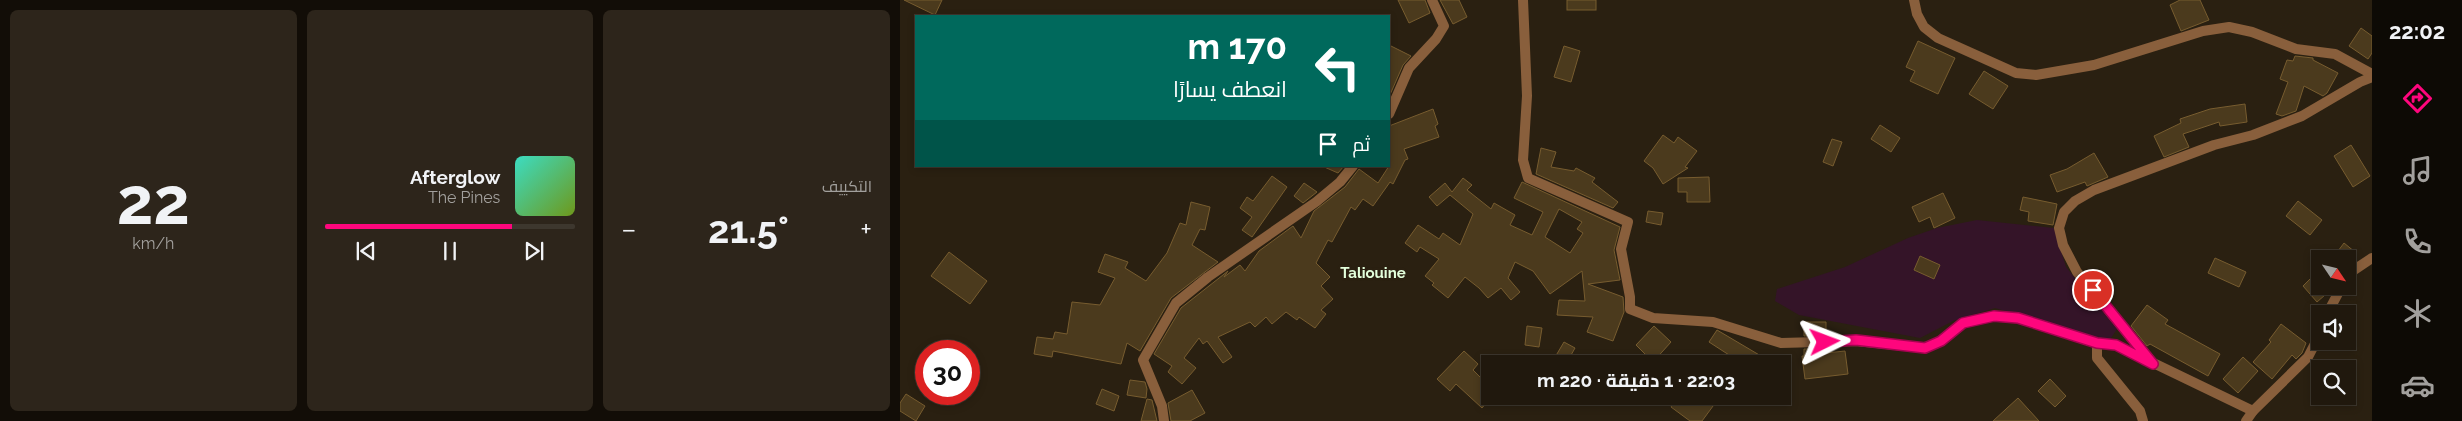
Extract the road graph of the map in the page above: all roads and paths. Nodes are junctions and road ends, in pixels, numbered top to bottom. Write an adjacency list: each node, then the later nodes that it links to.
1 (1432, 0): 5 (street)
2 (1523, 0): 9 (street)
3 (1914, 0): 4 (street)
4 (2372, 76): 11 (street)
5 (1390, 112)
6 (1352, 167): 13 (street)
7 (2372, 258): 8 (street)
8 (2356, 269)
9 (2097, 343): 11 (street); 14 (street)
10 (2312, 350): 12 (street)
11 (2153, 364): 12 (street)
12 (2253, 411): 15 (street)
13 (1164, 421)
14 (2143, 421)
15 (2246, 421)

